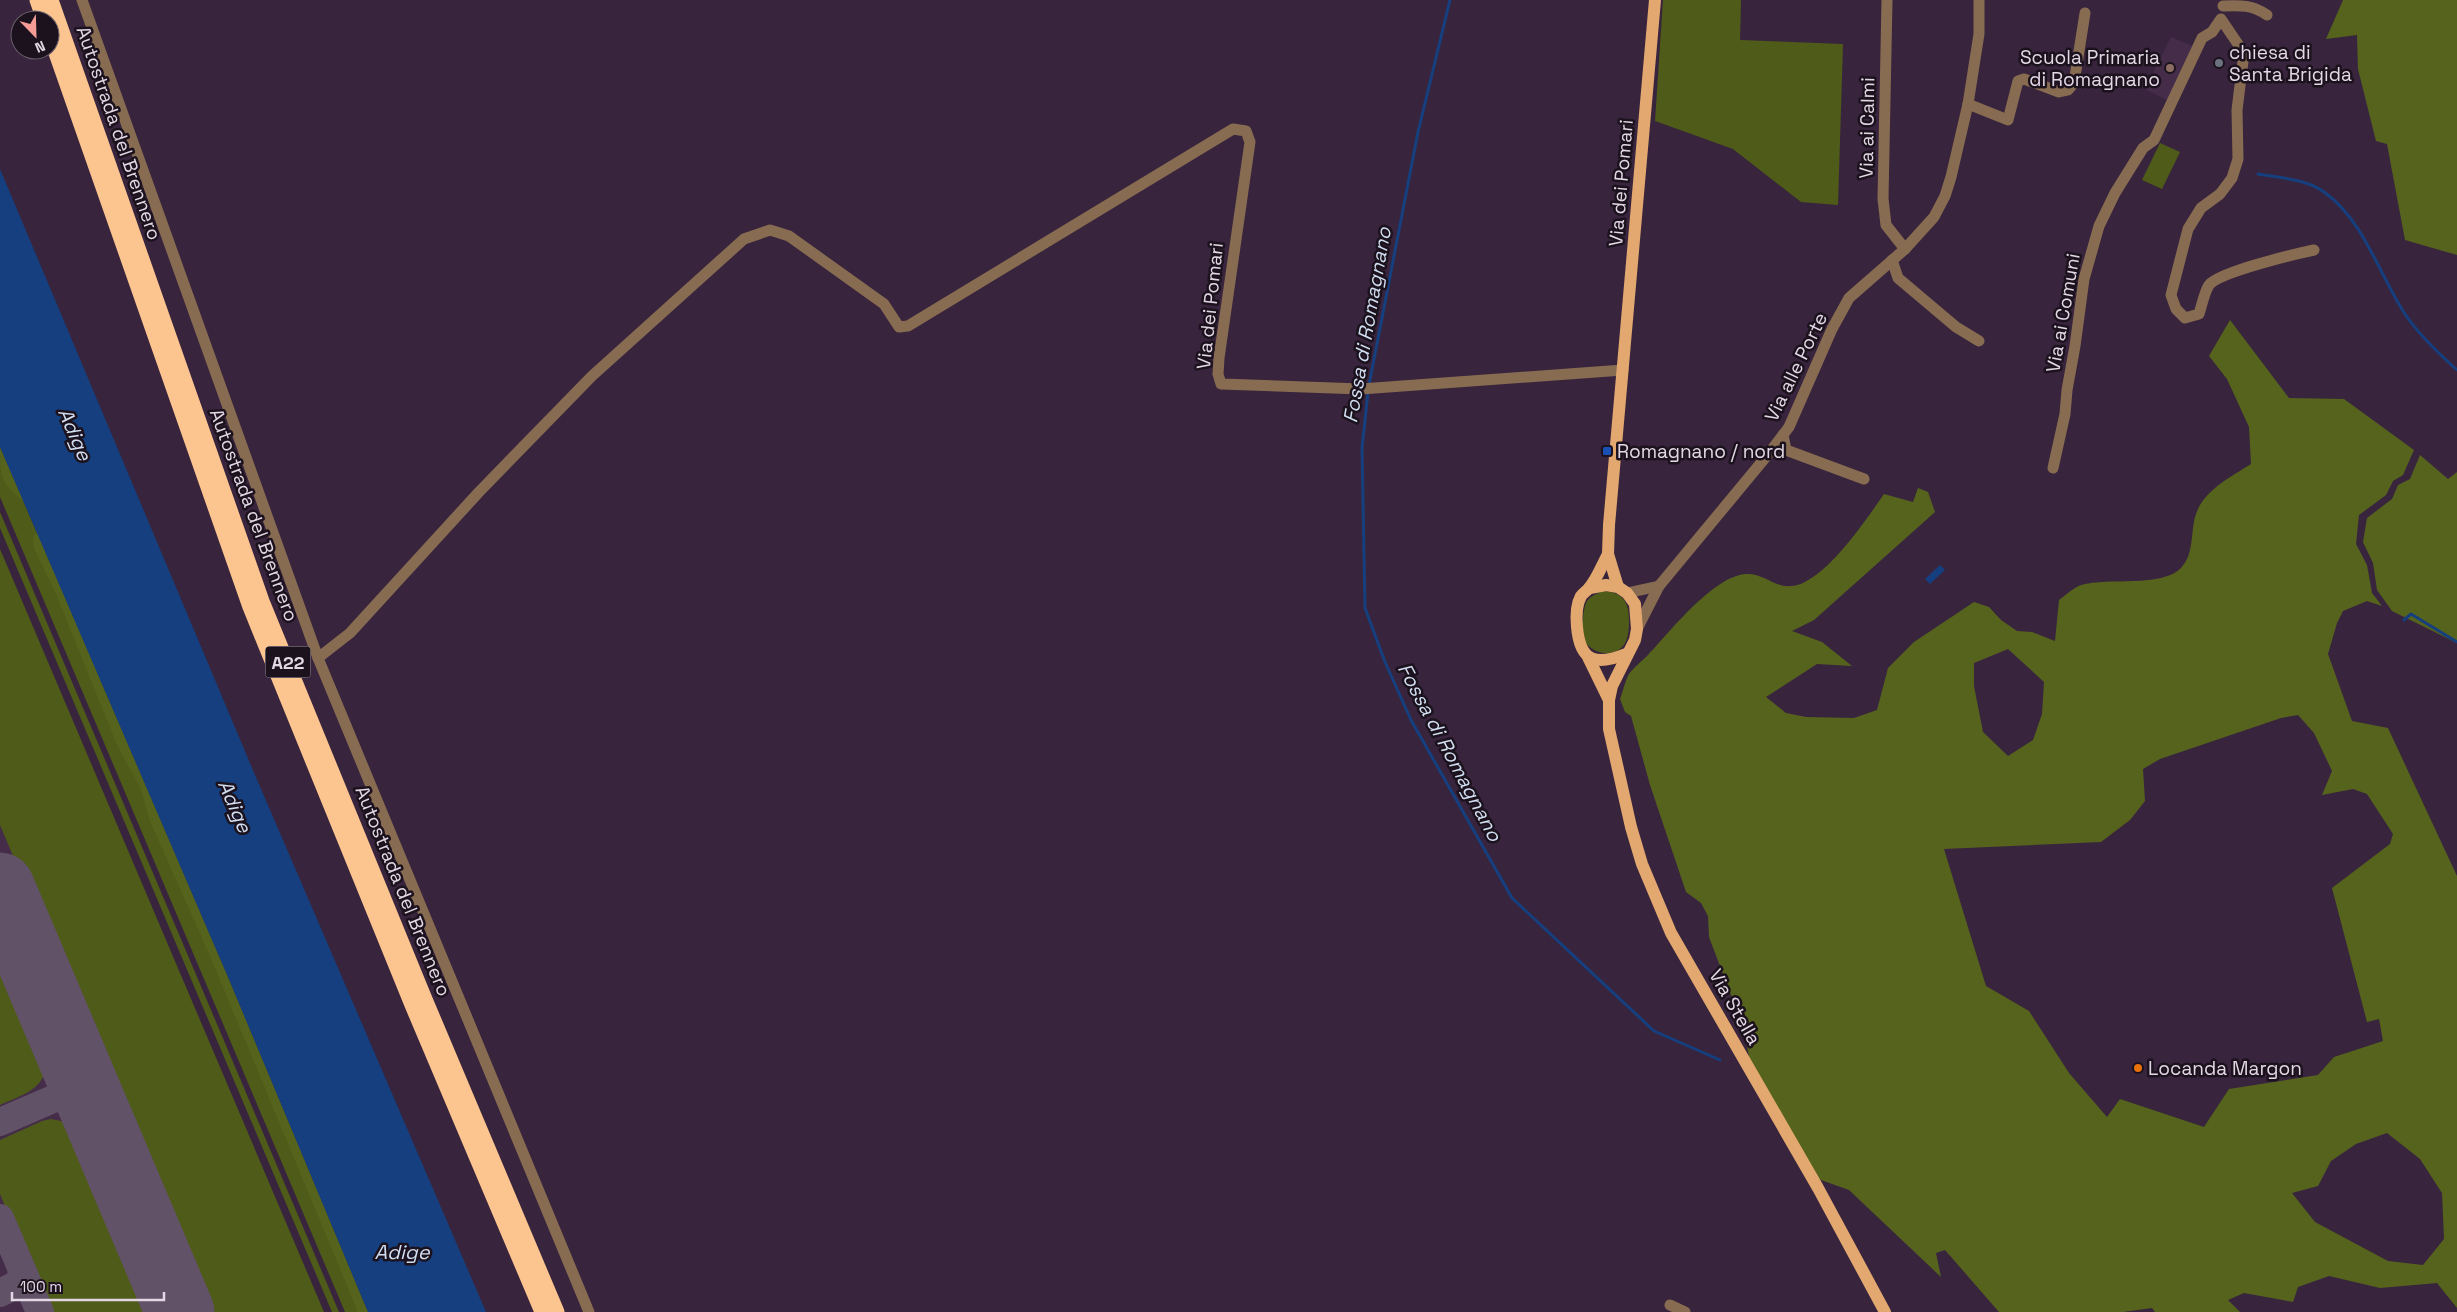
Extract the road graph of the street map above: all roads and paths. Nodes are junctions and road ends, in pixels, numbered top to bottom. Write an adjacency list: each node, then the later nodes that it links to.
1 (51, 0): 31 (highway, Autostrada del Brennero / A22)
2 (82, 0): 27 (street)
3 (1655, 0): 16 (main road, Via dei Pomari)
4 (1887, 0): 12 (street, Via ai Calmi)
5 (1979, 0): 11 (street, Via alle Porte)
6 (2224, 3): 8 (street); 9 (street)
7 (2085, 12): 11 (street)
8 (2266, 15)
9 (2221, 24): 13 (street); 18 (street, Via ai Comuni)
10 (58, 60): 30 (highway, Autostrada del Brennero / A22)
11 (1968, 104): 12 (street, Via alle Porte)
12 (1906, 249): 14 (street, Via alle Porte)
13 (2314, 250)
14 (1892, 260): 15 (street); 17 (street, Via alle Porte)
15 (1980, 341)
16 (1623, 370): 20 (main road, Via dei Pomari); 27 (street, Via dei Pomari)
17 (1782, 435): 19 (street); 21 (street, Via alle Porte)
18 (2053, 468)
19 (1864, 479)
20 (1608, 554): 22 (main road, Via dei Pomari); 23 (main road, Via dei Pomari)
21 (1659, 586): 23 (street); 24 (street, Via alle Porte)
22 (1590, 588): 23 (main road); 26 (main road, Via dei Pomari)
23 (1622, 590): 24 (main road, Via dei Pomari)
24 (1637, 629): 25 (main road, Via dei Pomari)
25 (1626, 654): 26 (main road); 28 (main road, Via Stella)
26 (1588, 657): 28 (main road, Via Stella)
27 (318, 658): 32 (street)
28 (1609, 700): 34 (main road, Via Stella)
29 (1670, 1305): 33 (street)
30 (542, 1312)
31 (557, 1312)
32 (589, 1312)
33 (1685, 1312)
34 (1885, 1312)

